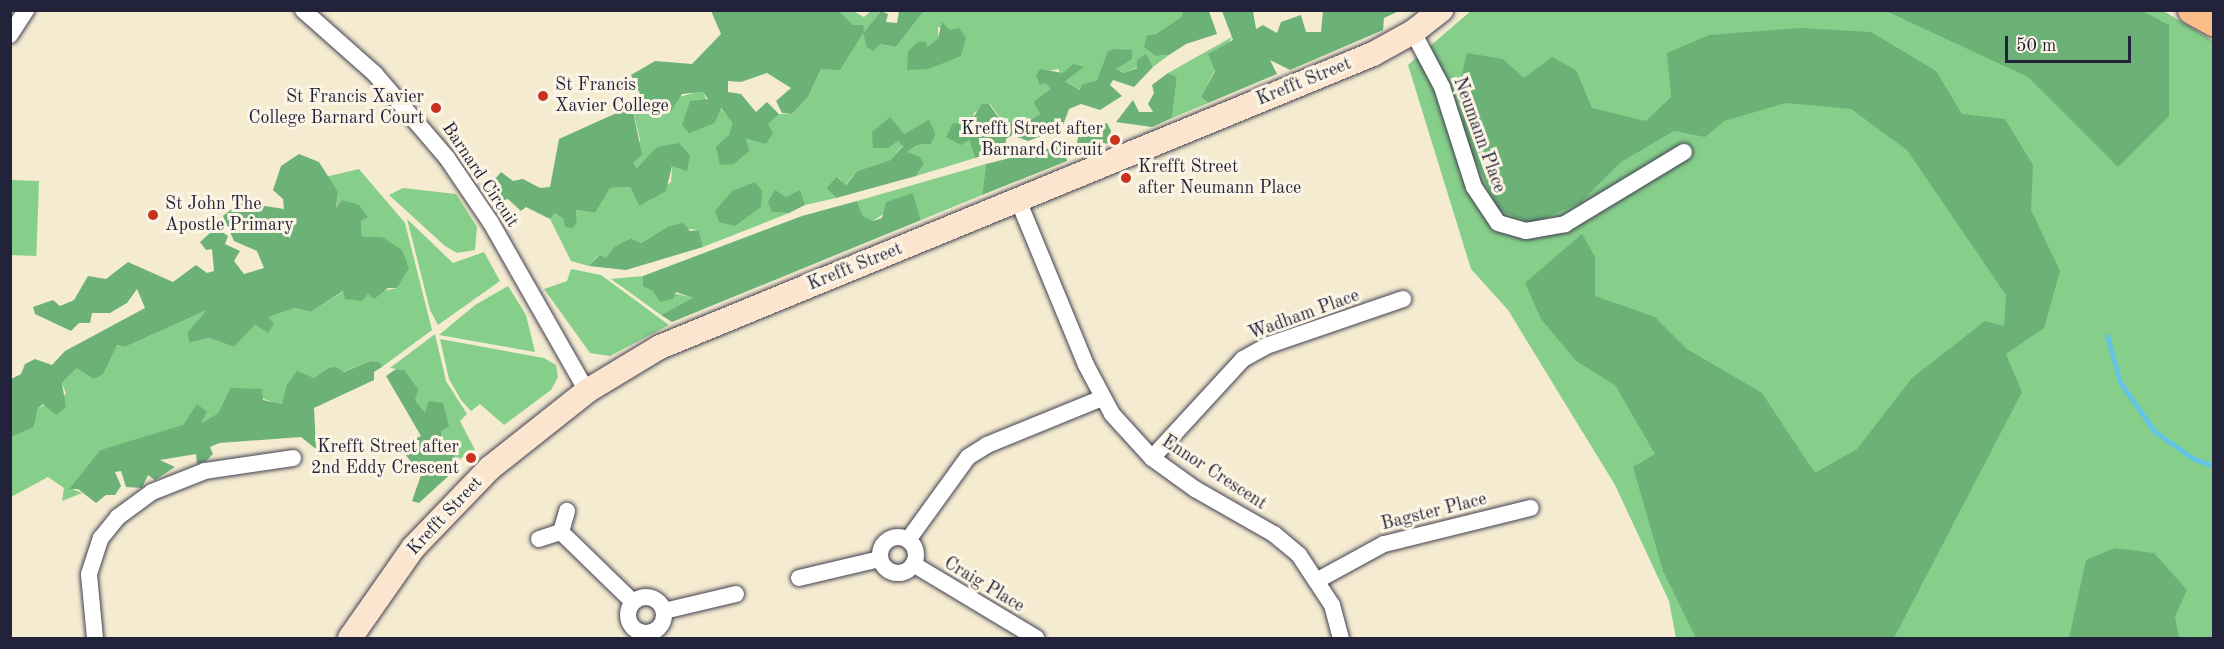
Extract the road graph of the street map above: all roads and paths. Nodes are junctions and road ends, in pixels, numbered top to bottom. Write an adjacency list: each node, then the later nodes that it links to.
1 (26, 10): 7 (street)
2 (303, 10): 11 (street, Barnard Circuit)
3 (1442, 10): 6 (street, Krefft Street)
4 (2192, 10): 5 (main road)
5 (2214, 23)
6 (1413, 32): 8 (street, Neumann Place); 9 (street, Krefft Street)
7 (10, 35)
8 (1684, 152)
9 (1018, 200): 11 (street, Krefft Street); 12 (street, Ennor Crescent)
10 (1403, 300): 14 (street, Wadham Place)
11 (587, 391): 29 (street, Krefft Street)
12 (1102, 398): 14 (street, Ennor Crescent); 19 (street)
13 (293, 458): 28 (street)
14 (1152, 459): 23 (street, Ennor Crescent)
15 (1531, 508): 23 (street, Bagster Place)
16 (567, 511): 17 (street)
17 (561, 532): 18 (street); 25 (street)
18 (539, 539)
19 (908, 540): 20 (street); 21 (street)
20 (880, 559): 21 (street); 22 (street)
21 (913, 564): 30 (street, Craig Place)
22 (799, 578)
23 (1318, 580): 31 (street, Ennor Crescent)
24 (736, 594): 26 (street)
25 (633, 602): 26 (street); 27 (street)
26 (664, 611): 27 (street)
27 (636, 634)
28 (95, 639)
29 (350, 639)
30 (1035, 639)
31 (1341, 639)

